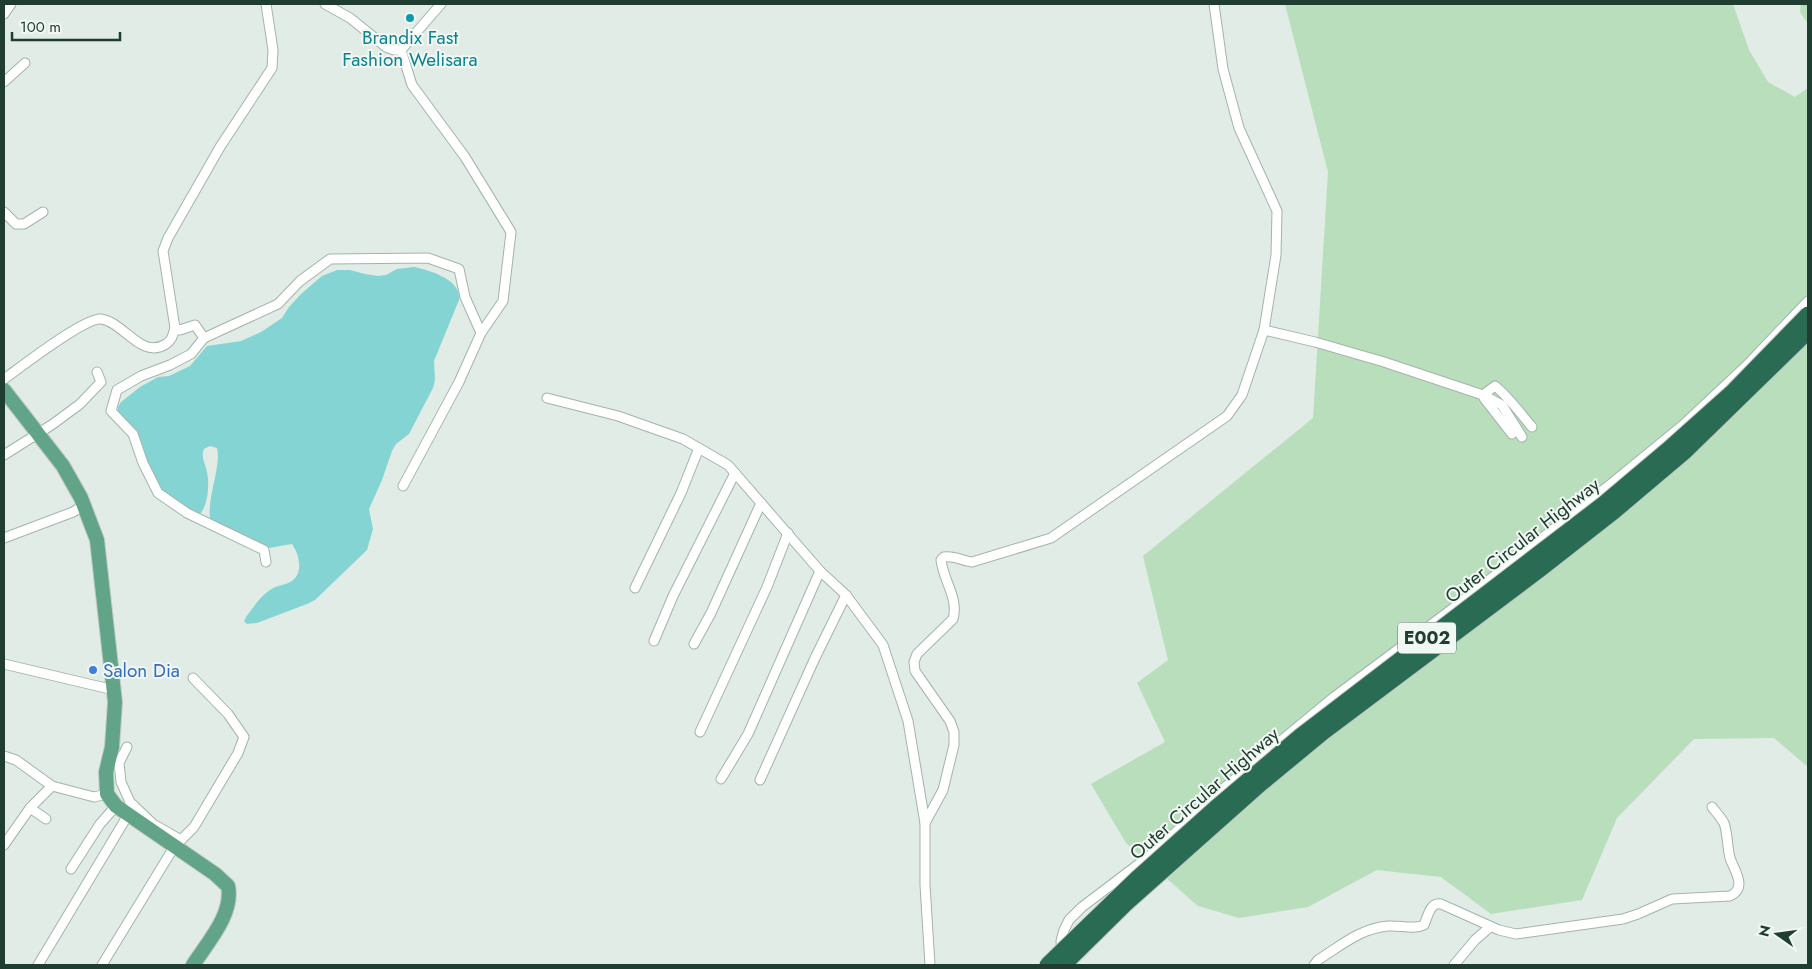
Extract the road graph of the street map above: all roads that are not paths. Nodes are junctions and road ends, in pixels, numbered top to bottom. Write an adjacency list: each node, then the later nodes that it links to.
1 (11, 4): 6 (street)
2 (266, 4): 14 (street)
3 (325, 4): 7 (street)
4 (441, 4): 7 (street)
5 (1214, 4): 15 (street)
6 (4, 14)
7 (401, 50): 17 (street)
8 (25, 63): 9 (street)
9 (4, 82)
10 (4, 212): 11 (street)
11 (43, 212)
12 (1808, 301): 67 (street)
13 (1808, 314): 66 (highway, Outer Circular Highway / E002, bridge)
14 (175, 328): 18 (street); 20 (street)
15 (1264, 330): 22 (street); 57 (street)
16 (1808, 332): 67 (highway, Outer Circular Highway / E002, bridge)
17 (481, 333): 18 (street); 31 (street)
18 (204, 338): 36 (street)
19 (97, 372): 25 (street)
20 (4, 379)
21 (4, 390): 25 (main road)
22 (1483, 395): 24 (street); 26 (street); 27 (street)
23 (547, 398): 28 (street)
24 (1532, 427)
25 (39, 433): 29 (street); 33 (main road)
26 (1512, 434)
27 (1522, 437)
28 (699, 448): 30 (street); 38 (street)
29 (4, 455)
30 (735, 473): 32 (street); 40 (street)
31 (403, 486)
32 (761, 503): 34 (street); 41 (street)
33 (84, 506): 35 (street); 44 (main road)
34 (788, 533): 37 (street); 45 (street)
35 (4, 538)
36 (266, 562)
37 (820, 571): 39 (street); 48 (street)
38 (635, 588)
39 (846, 594): 49 (street); 57 (street)
40 (654, 641)
41 (694, 644)
42 (4, 664): 44 (street)
43 (194, 678): 58 (street)
44 (114, 690): 51 (main road)
45 (700, 732)
46 (126, 747): 58 (street)
47 (4, 756): 50 (street)
48 (721, 779)
49 (760, 780)
50 (52, 786): 51 (street); 54 (street)
51 (107, 794): 52 (main road)
52 (116, 806): 55 (main road); 60 (street)
53 (1712, 807): 61 (street)
54 (30, 808): 56 (street); 59 (street)
55 (128, 816): 58 (main road); 62 (street)
56 (46, 819)
57 (925, 823): 65 (street)
58 (178, 844): 63 (street); 64 (main road)
59 (4, 845)
60 (72, 869)
61 (1490, 927): 68 (street); 69 (street)
62 (38, 965)
63 (102, 965)
64 (193, 965)
65 (930, 965)
66 (1047, 965)
67 (1064, 965)
68 (1314, 965)
69 (1454, 965)

